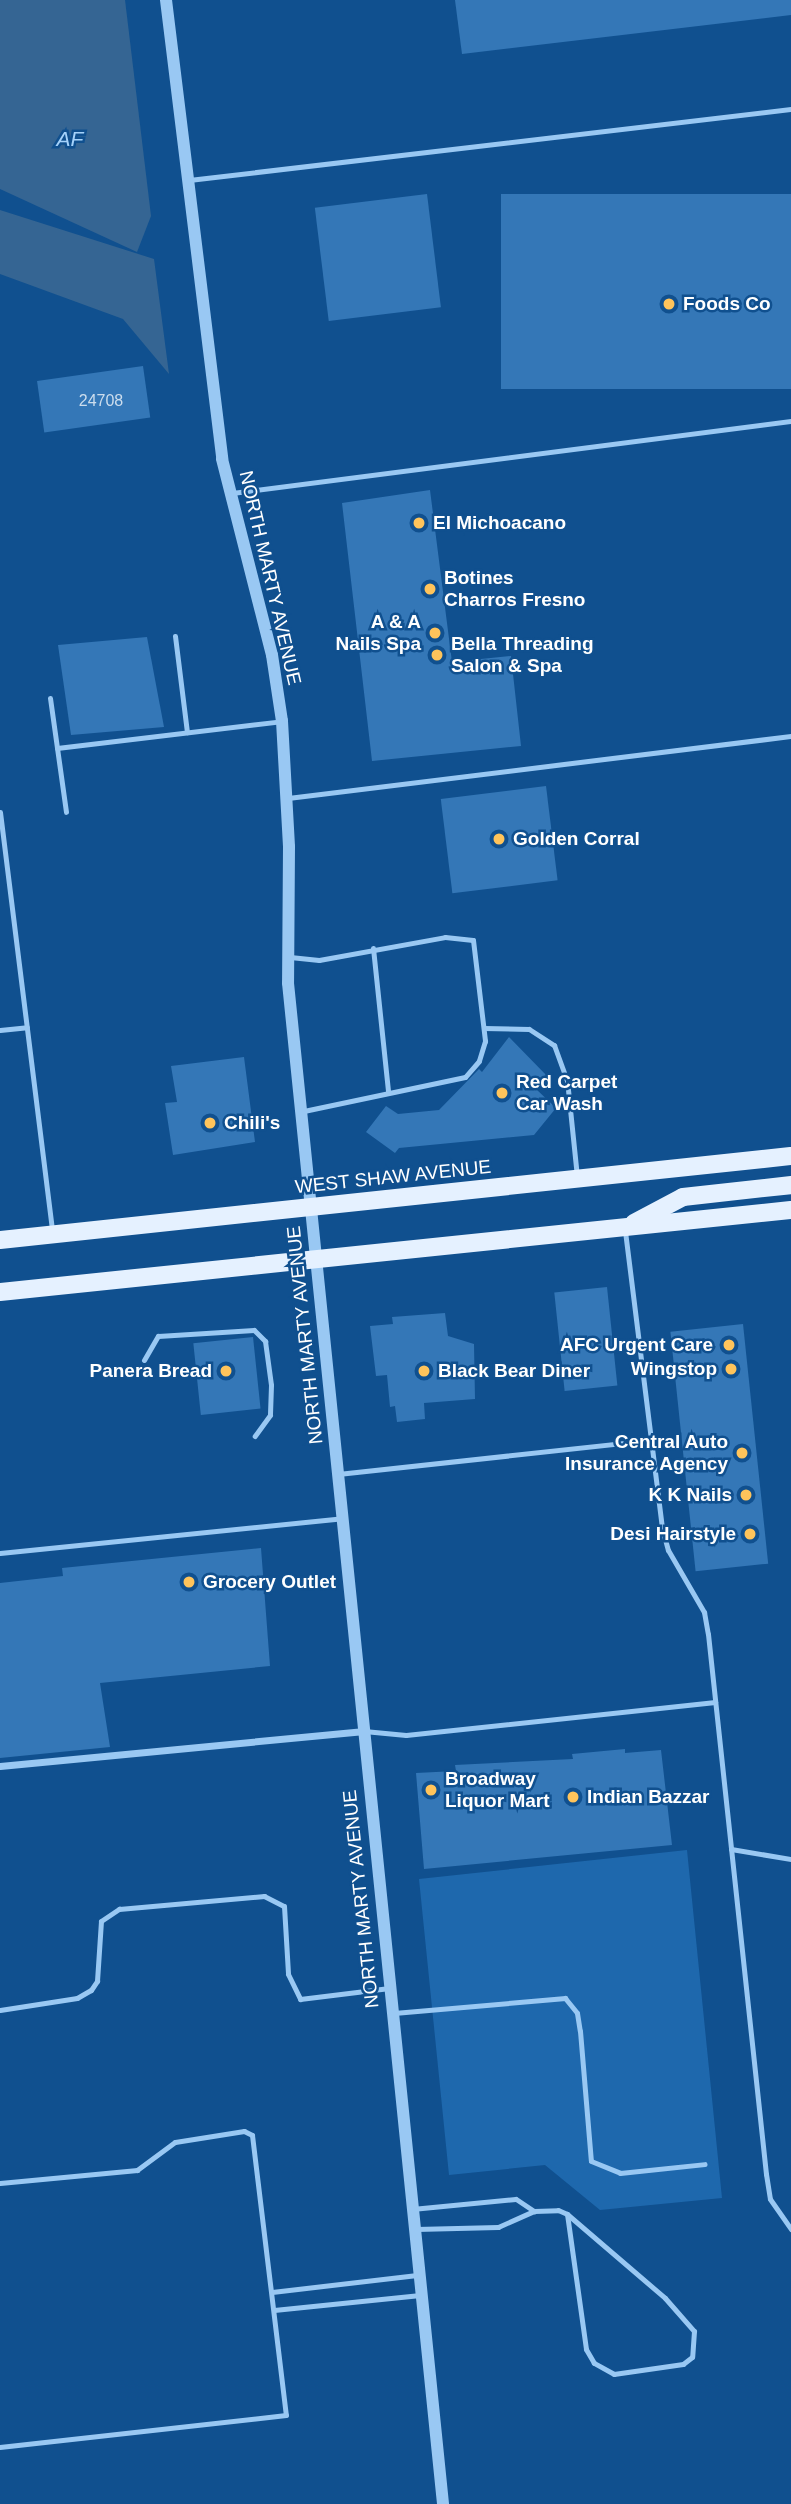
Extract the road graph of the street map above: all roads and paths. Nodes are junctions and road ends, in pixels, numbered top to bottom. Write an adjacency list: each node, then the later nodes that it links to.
1 (166, 0): 3 (street, NORTH MARTY AVENUE)
2 (791, 109): 3 (lane)
3 (187, 180): 5 (street, NORTH MARTY AVENUE)
4 (791, 421): 5 (lane)
5 (229, 494): 8 (street, NORTH MARTY AVENUE)
6 (176, 636): 9 (lane)
7 (50, 698): 11 (lane)
8 (282, 721): 9 (lane); 12 (street, NORTH MARTY AVENUE)
9 (187, 732): 11 (lane)
10 (791, 736): 12 (lane)
11 (57, 748): 14 (lane)
12 (288, 798): 16 (street, NORTH MARTY AVENUE)
13 (0, 812): 17 (lane)
14 (66, 812)
15 (373, 948): 16 (lane); 18 (lane); 20 (lane)
16 (287, 957): 21 (street, NORTH MARTY AVENUE)
17 (27, 1027): 19 (lane); 28 (lane)
18 (484, 1028): 20 (lane); 23 (lane)
19 (0, 1030)
20 (388, 1091): 21 (lane)
21 (302, 1111): 25 (street, NORTH MARTY AVENUE)
22 (791, 1156): 23 (main road, WEST SHAW AVENUE)
23 (577, 1178): 25 (main road, WEST SHAW AVENUE)
24 (791, 1185): 27 (main road)
25 (312, 1206): 28 (main road, WEST SHAW AVENUE); 30 (street, NORTH MARTY AVENUE)
26 (791, 1210): 27 (main road)
27 (625, 1228): 30 (main road); 34 (lane)
28 (52, 1234): 29 (main road, WEST SHAW AVENUE)
29 (0, 1240)
30 (317, 1258): 31 (main road); 35 (street, NORTH MARTY AVENUE)
31 (0, 1292)
32 (145, 1360): 33 (lane)
33 (255, 1436)
34 (652, 1440): 35 (lane); 38 (lane)
35 (338, 1474): 36 (street, NORTH MARTY AVENUE)
36 (343, 1518): 37 (lane); 39 (street, NORTH MARTY AVENUE)
37 (0, 1553)
38 (715, 1702): 39 (lane); 41 (lane)
39 (364, 1731): 40 (street); 43 (street, NORTH MARTY AVENUE)
40 (0, 1766)
41 (732, 1849): 42 (lane); 51 (lane)
42 (791, 1859)
43 (389, 1988): 44 (lane); 45 (street, NORTH MARTY AVENUE)
44 (0, 2010)
45 (391, 2013): 46 (lane); 48 (street, NORTH MARTY AVENUE)
46 (705, 2164)
47 (0, 2183): 54 (lane)
48 (411, 2210): 49 (lane); 52 (street, NORTH MARTY AVENUE)
49 (534, 2211): 50 (lane); 52 (lane)
50 (567, 2214): 50 (lane)
51 (791, 2229)
52 (413, 2230): 53 (street, NORTH MARTY AVENUE)
53 (417, 2276): 54 (lane); 55 (street, NORTH MARTY AVENUE)
54 (272, 2292): 56 (lane)
55 (420, 2295): 56 (lane); 58 (street, NORTH MARTY AVENUE)
56 (274, 2310): 57 (lane)
57 (0, 2447)
58 (443, 2504)

